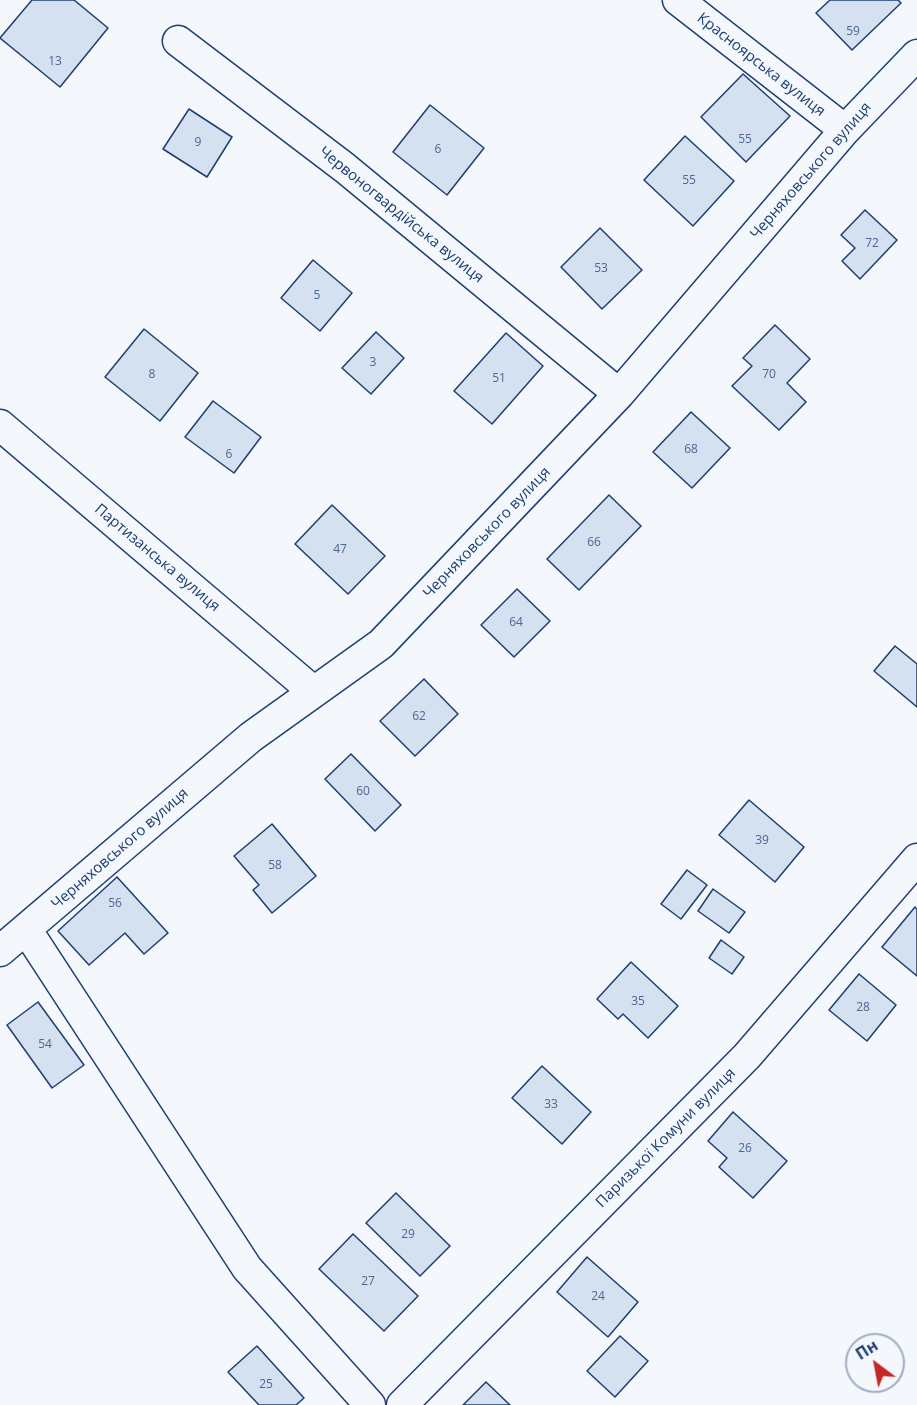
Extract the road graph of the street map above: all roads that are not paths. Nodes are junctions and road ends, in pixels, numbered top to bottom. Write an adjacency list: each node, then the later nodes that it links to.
1 (678, 0): 4 (street, Красноярська вулиця)
2 (178, 41): 5 (street, Червоногвардійська вулиця)
3 (917, 55): 4 (street, Черняховського вулиця)
4 (845, 130): 5 (street, Черняховського вулиця)
5 (619, 394): 7 (street, Черняховського вулиця)
6 (0, 425): 7 (street, Партизанська вулиця)
7 (314, 692): 9 (street, Черняховського вулиця)
8 (917, 859): 12 (street, Паризької Комуни вулиця)
9 (26, 929): 10 (street, Черняховського вулиця); 11 (street)
10 (0, 951)
11 (370, 1405)
12 (402, 1405)

